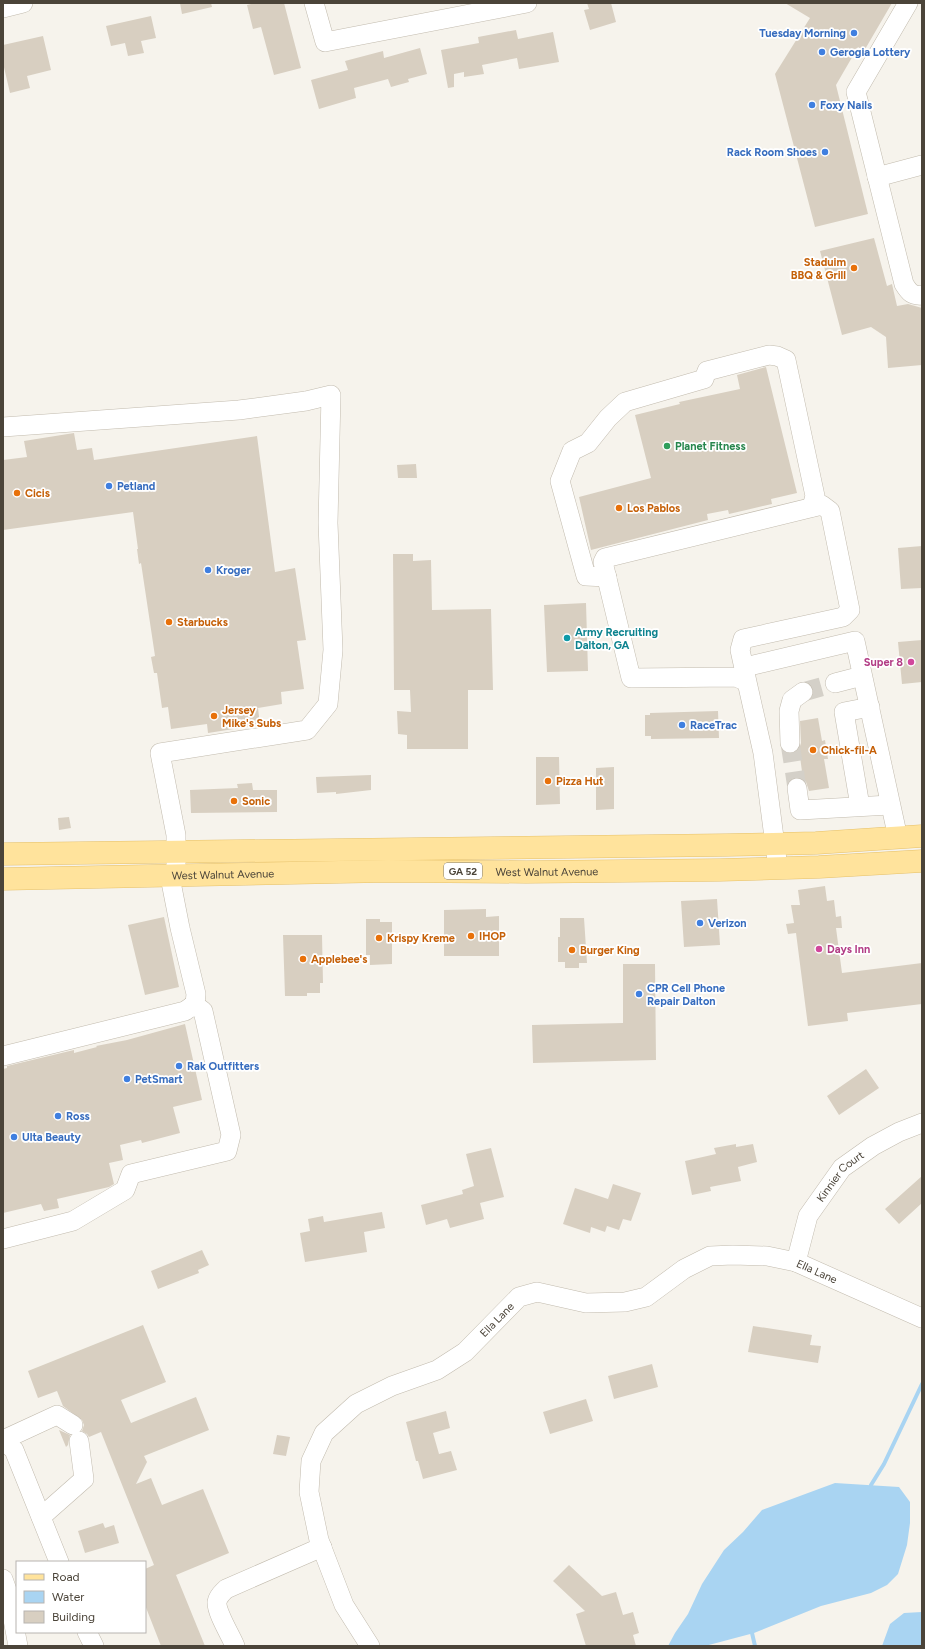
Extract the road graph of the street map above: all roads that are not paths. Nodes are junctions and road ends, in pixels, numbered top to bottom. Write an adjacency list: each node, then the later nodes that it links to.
1 (23, 3): 5 (street)
2 (314, 3): 3 (street)
3 (527, 3)
4 (908, 3): 7 (street)
5 (3, 8)
6 (922, 165): 7 (street)
7 (877, 177): 8 (street)
8 (922, 295)
9 (3, 427): 24 (street)
10 (812, 507): 11 (street); 11 (street); 12 (street)
11 (607, 577): 12 (street)
12 (746, 674): 13 (street); 23 (street)
13 (862, 676): 14 (street); 16 (street)
14 (835, 683)
15 (803, 692): 17 (street)
16 (870, 707): 19 (street); 20 (street)
17 (790, 743)
18 (796, 788): 20 (street)
19 (890, 805): 20 (street); 22 (street)
20 (860, 806)
21 (922, 836): 22 (main road, GA 52)
22 (898, 838): 23 (main road, GA 52)
23 (774, 844): 24 (main road, GA 52); 27 (street)
24 (176, 852): 25 (main road, GA 52); 28 (street)
25 (3, 854)
26 (922, 861): 27 (main road, West Walnut Avenue / GA 52)
27 (778, 868): 28 (main road, West Walnut Avenue / GA 52)
28 (172, 876): 29 (main road, West Walnut Avenue / GA 52); 30 (street)
29 (3, 879)
30 (192, 1006): 31 (street); 33 (street)
31 (3, 1056)
32 (922, 1123): 34 (street, Kinnier Court)
33 (3, 1239)
34 (796, 1262): 35 (street, Ella Lane); 38 (street, Ella Lane)
35 (922, 1318)
36 (3, 1440): 37 (street); 37 (street)
37 (41, 1517): 39 (street)
38 (322, 1547): 44 (street); 45 (street, Ella Lane)
39 (58, 1561)
40 (3, 1579): 42 (street)
41 (88, 1633): 43 (street)
42 (18, 1646)
43 (94, 1646)
44 (236, 1646)
45 (370, 1646)

